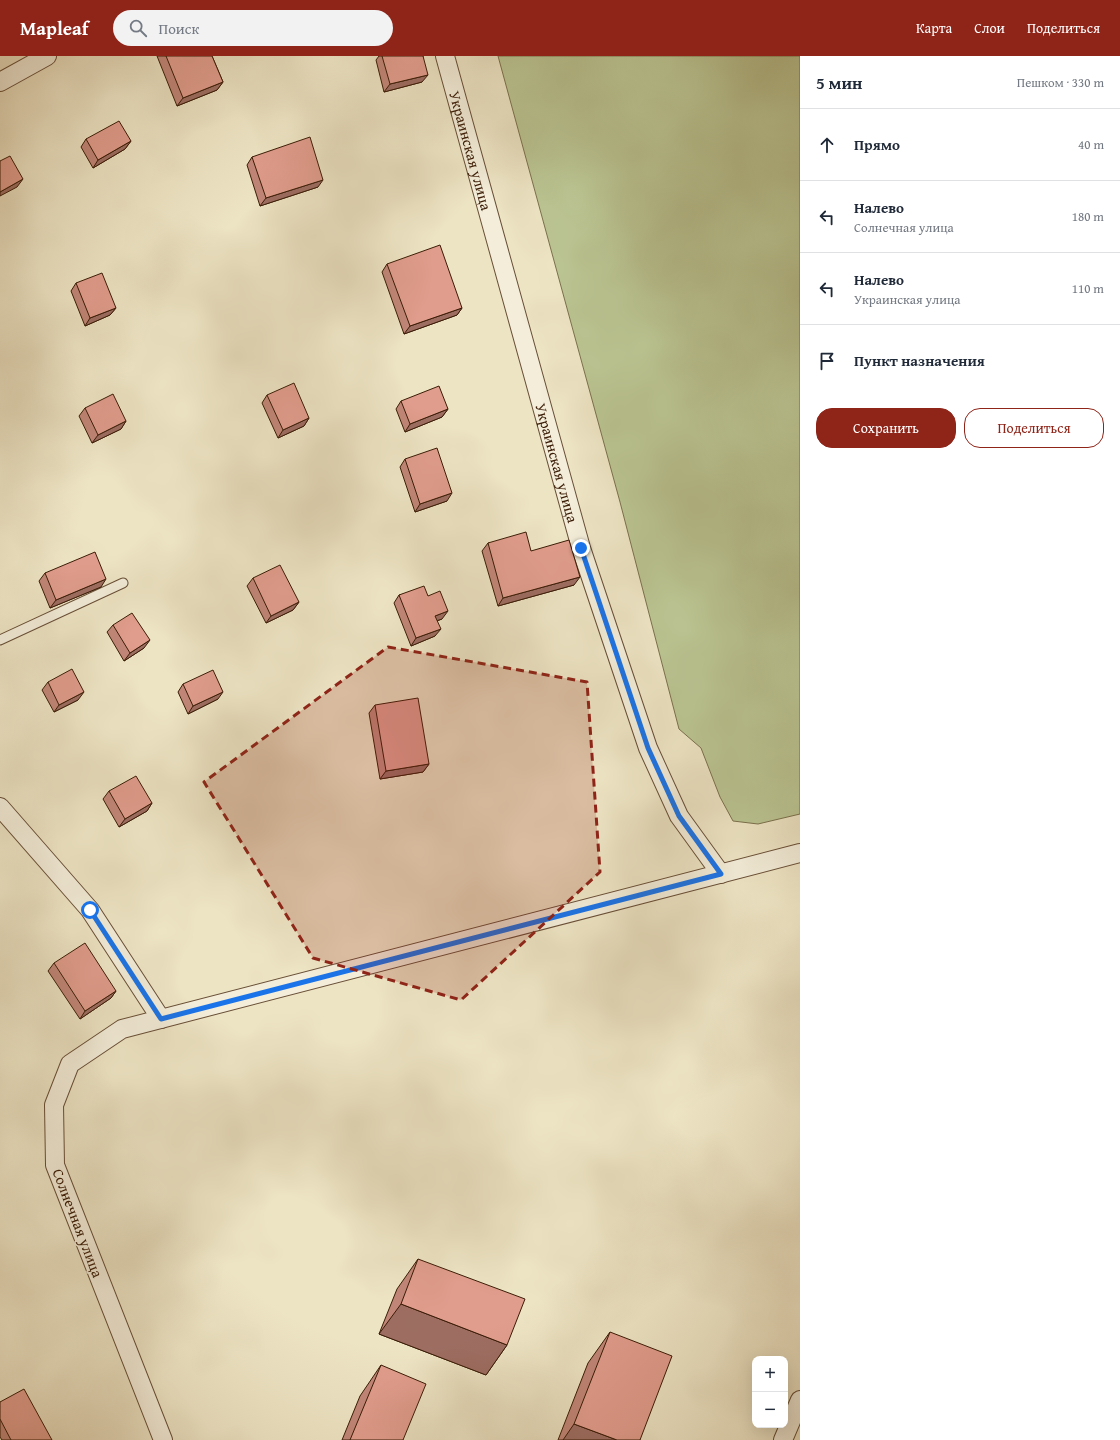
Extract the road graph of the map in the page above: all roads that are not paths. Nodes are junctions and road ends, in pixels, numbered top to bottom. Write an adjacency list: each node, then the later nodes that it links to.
1 (47, 56): 3 (street)
2 (445, 56): 8 (street, Украинская улица)
3 (0, 82)
4 (123, 583): 5 (lane)
5 (0, 640)
6 (0, 807): 9 (street)
7 (800, 853): 8 (street, Солнечная улица)
8 (721, 874): 9 (street, Солнечная улица)
9 (161, 1019): 11 (street, Солнечная улица)
10 (800, 1400): 12 (street)
11 (163, 1440)
12 (783, 1440)

